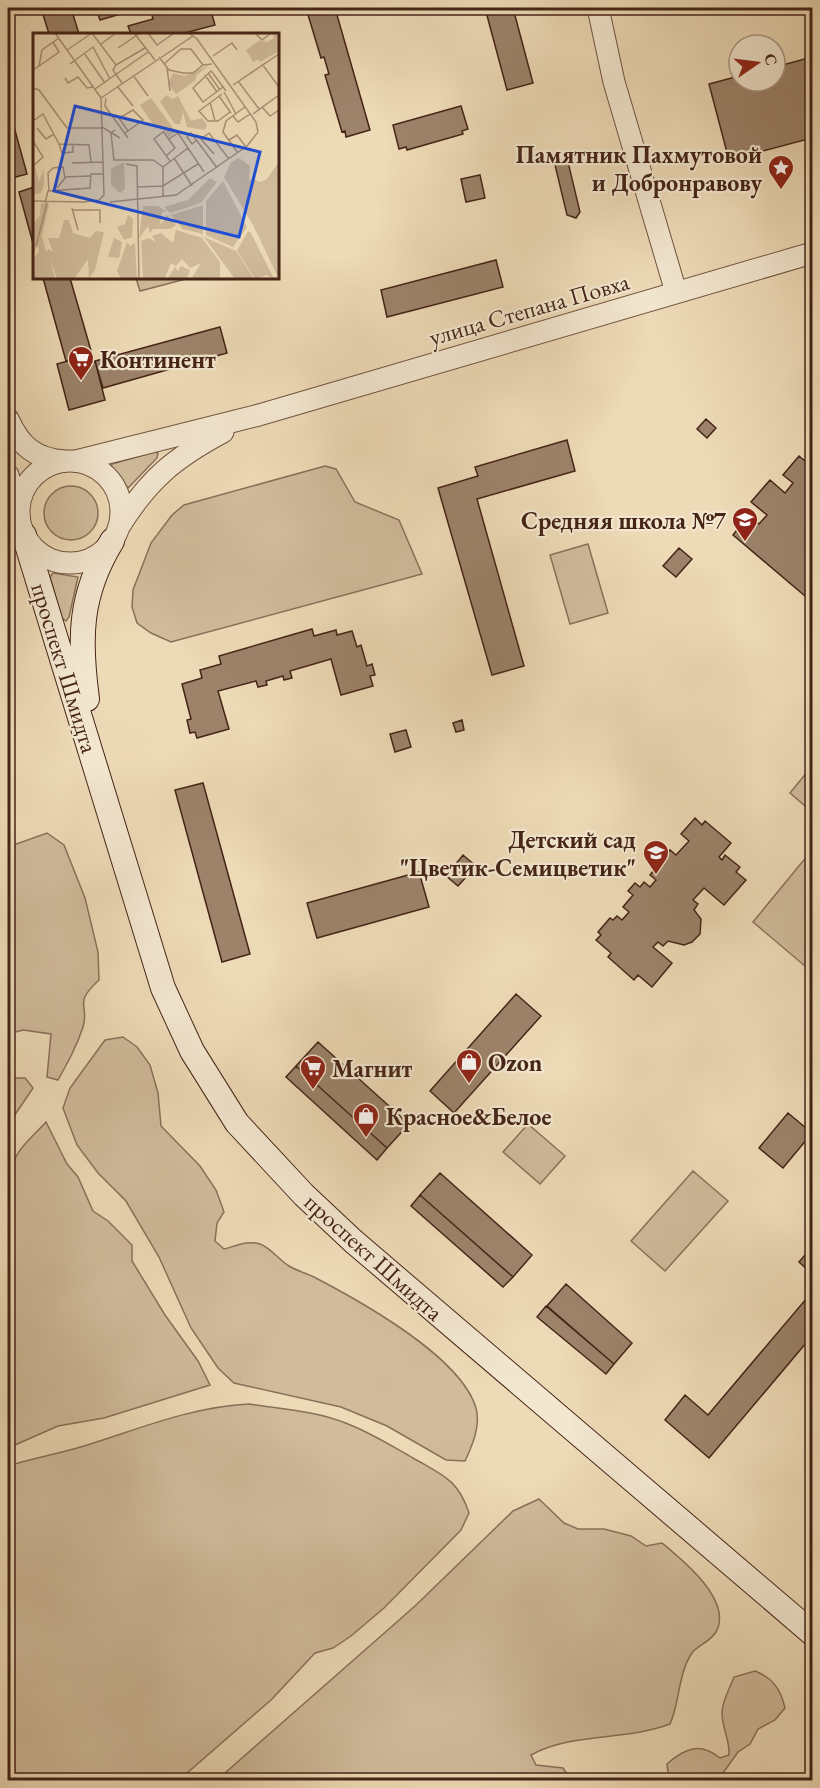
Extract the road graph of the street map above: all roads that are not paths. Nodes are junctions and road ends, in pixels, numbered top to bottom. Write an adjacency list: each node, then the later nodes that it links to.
1 (598, 8): 3 (street)
2 (813, 253): 3 (street, улица Степана Повха)
3 (676, 292): 4 (street, улица Степана Повха)
4 (259, 415): 6 (street, улица Степана Повха); 9 (street, улица Степана Повха)
5 (8, 419): 6 (street)
6 (72, 461): 8 (street); 9 (street)
7 (8, 475): 8 (street)
8 (21, 525): 9 (street); 10 (main road, проспект Шмидта)
9 (115, 536): 10 (main road, проспект Шмидта)
10 (96, 767): 11 (main road, проспект Шмидта)
11 (813, 1633)

